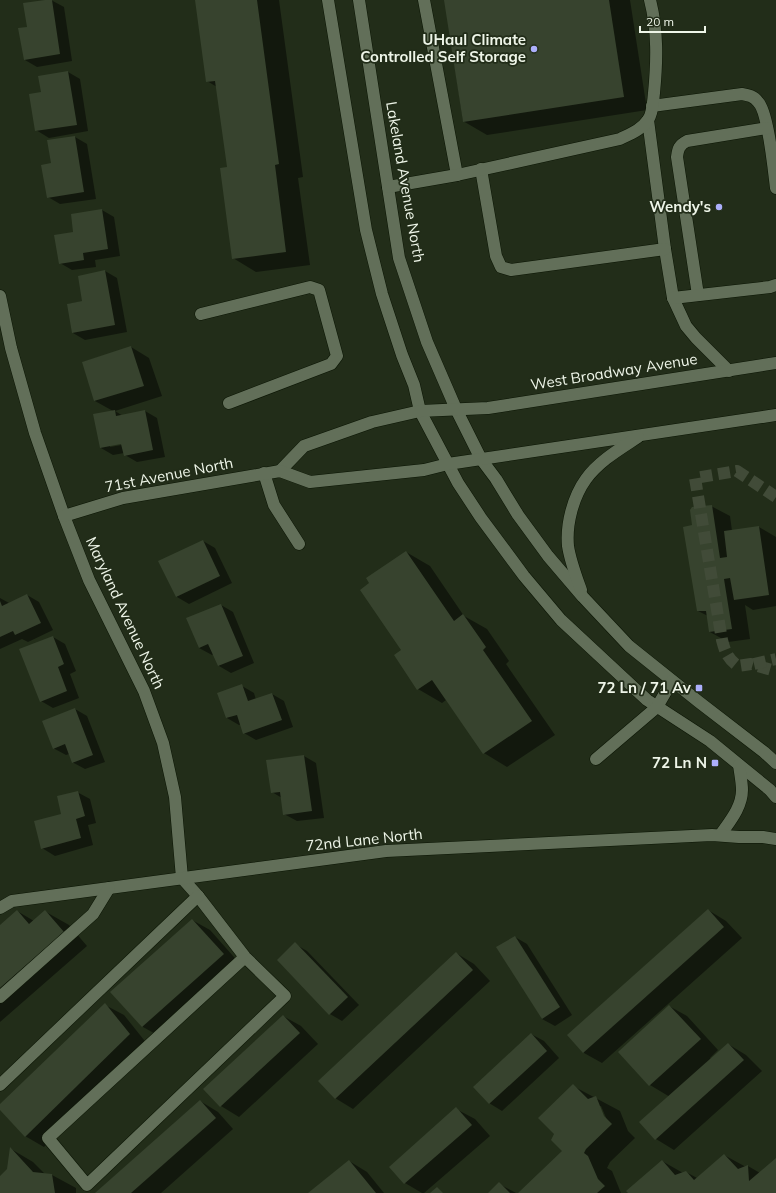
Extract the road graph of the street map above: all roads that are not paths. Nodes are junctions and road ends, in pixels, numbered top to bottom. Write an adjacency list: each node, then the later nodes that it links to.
1 (328, 0): 22 (street)
2 (359, 0): 10 (street, Lakeland Avenue North)
3 (424, 0): 9 (street)
4 (650, 0): 5 (street)
5 (652, 106): 6 (street); 7 (street)
6 (648, 120): 8 (street); 12 (street)
7 (767, 128): 11 (street); 14 (street)
8 (481, 169): 9 (street); 12 (street)
9 (457, 175): 10 (street)
10 (388, 187): 21 (street, Lakeland Avenue North)
11 (776, 188)
12 (666, 249): 16 (street)
13 (776, 285): 14 (street)
14 (698, 295): 16 (street)
15 (0, 296): 29 (street, Maryland Avenue North)
16 (673, 298): 19 (street)
17 (202, 314): 20 (street)
18 (776, 363): 19 (street, West Broadway Avenue)
19 (729, 371): 21 (street, West Broadway Avenue)
20 (229, 402)
21 (456, 410): 22 (street, West Broadway Avenue); 25 (street)
22 (420, 411): 26 (street); 27 (street)
23 (776, 415): 24 (street)
24 (641, 435): 25 (street); 31 (street)
25 (481, 459): 26 (street); 31 (street)
26 (448, 464): 27 (street, 71st Avenue North); 33 (street)
27 (280, 471): 28 (street, 71st Avenue North)
28 (264, 473): 29 (street, 71st Avenue North); 30 (street)
29 (64, 516): 40 (street, Maryland Avenue North)
30 (299, 544)
31 (583, 596): 32 (street)
32 (672, 681): 33 (street); 35 (street)
33 (657, 707): 34 (street); 36 (street)
34 (596, 759)
35 (776, 763)
36 (739, 765): 37 (street); 38 (street)
37 (776, 797)
38 (721, 834): 39 (street, 72nd Lane North); 40 (street, 72nd Lane North)
39 (776, 840)
40 (182, 878): 41 (street, 72nd Lane North); 42 (street)
41 (109, 888): 43 (street, 72nd Lane North); 45 (street)
42 (198, 896): 44 (street); 46 (street)
43 (0, 908)
44 (245, 957): 44 (street)
45 (0, 997)
46 (0, 1085)

